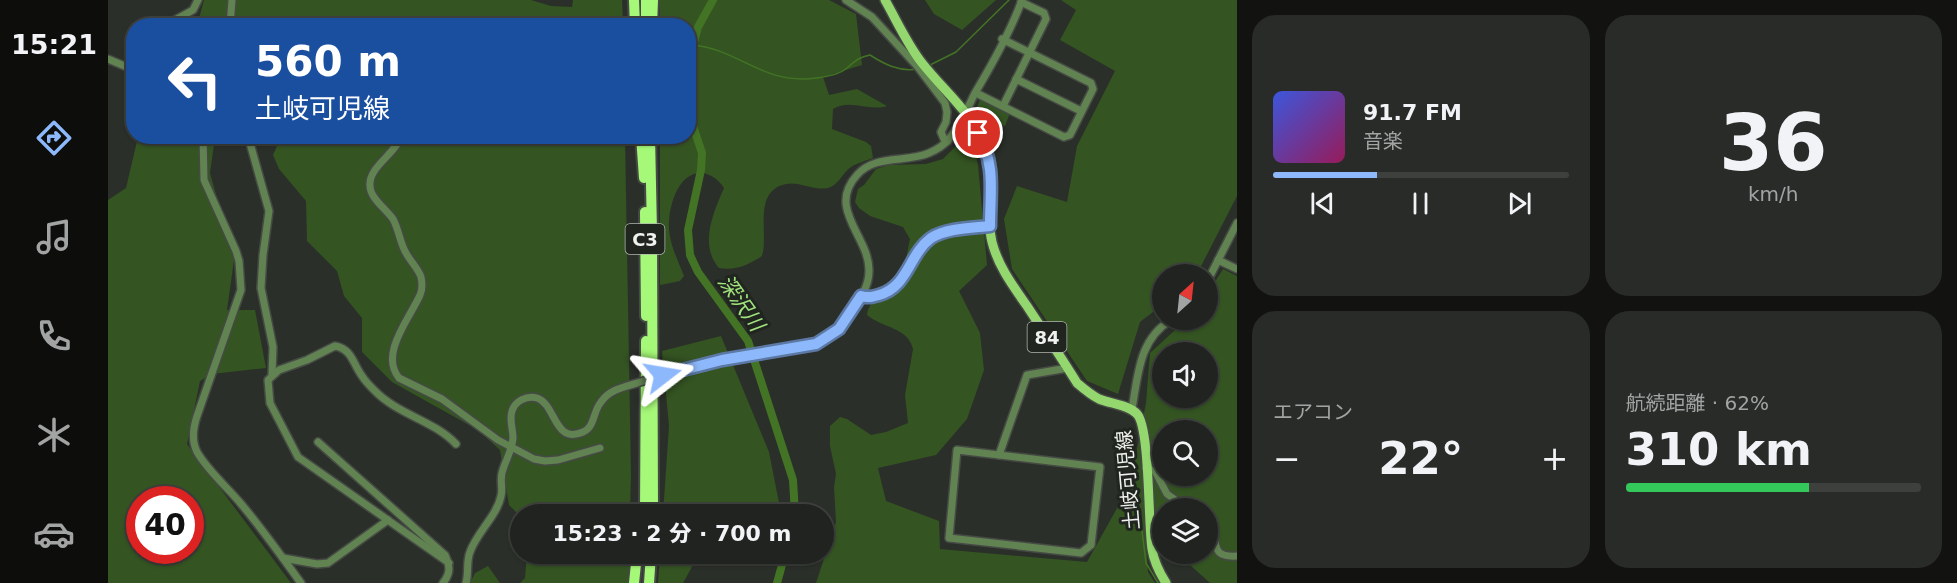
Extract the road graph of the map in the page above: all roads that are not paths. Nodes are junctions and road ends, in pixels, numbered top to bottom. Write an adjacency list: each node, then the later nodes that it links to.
1 (198, 0): 8 (street)
2 (634, 0): 9 (highway)
3 (644, 0): 10 (highway)
4 (653, 0): 11 (highway)
5 (846, 0): 15 (street)
6 (885, 0): 15 (main road, 土岐可児線 / 84)
7 (1022, 1): 12 (street); 13 (street)
8 (179, 18)
9 (635, 18)
10 (644, 18)
11 (652, 18)
12 (1003, 39): 13 (street); 19 (street)
13 (1028, 52): 18 (street); 22 (street)
14 (108, 59): 16 (street)
15 (919, 64): 17 (main road, 土岐可児線 / 84)
16 (126, 67)
17 (928, 75): 21 (main road, 土岐可児線 / 84); 23 (street)
18 (1016, 80): 20 (street); 22 (street)
19 (976, 93): 20 (street); 21 (street)
20 (1003, 106): 22 (street)
21 (966, 111): 23 (street); 30 (main road, 土岐可児線 / 84)
22 (1081, 111)
23 (948, 141): 34 (street)
24 (203, 144): 51 (street)
25 (250, 144): 37 (street)
26 (398, 144): 41 (street)
27 (643, 144): 46 (highway, C3)
28 (650, 144): 47 (highway, C3)
29 (1237, 223): 31 (street)
30 (990, 226): 34 (street); 36 (main road, 土岐可児線 / 84)
31 (1218, 260): 32 (street); 33 (street)
32 (1216, 264)
33 (1237, 269)
34 (861, 296): 41 (street, bridge)
35 (1159, 330): 38 (street)
36 (1068, 368): 38 (main road, 土岐可児線 / 84); 43 (street)
37 (272, 375): 40 (street); 48 (street)
38 (1132, 409): 44 (main road, 土岐可児線)
39 (318, 441): 52 (street)
40 (456, 444)
41 (511, 447): 42 (street); 59 (street)
42 (600, 448)
43 (999, 455): 43 (street)
44 (1146, 468): 45 (street); 62 (main road, 土岐可児線)
45 (1173, 498)
46 (643, 504)
47 (653, 504)
48 (388, 520): 51 (street); 52 (street)
49 (1218, 552): 50 (street)
50 (1237, 556)
51 (283, 558): 57 (street)
52 (448, 562): 58 (street)
53 (636, 564): 60 (highway)
54 (643, 564): 61 (highway)
55 (651, 564): 56 (highway)
56 (650, 580)
57 (301, 583)
58 (443, 583)
59 (466, 583)
60 (634, 583)
61 (641, 583)
62 (1166, 583)

